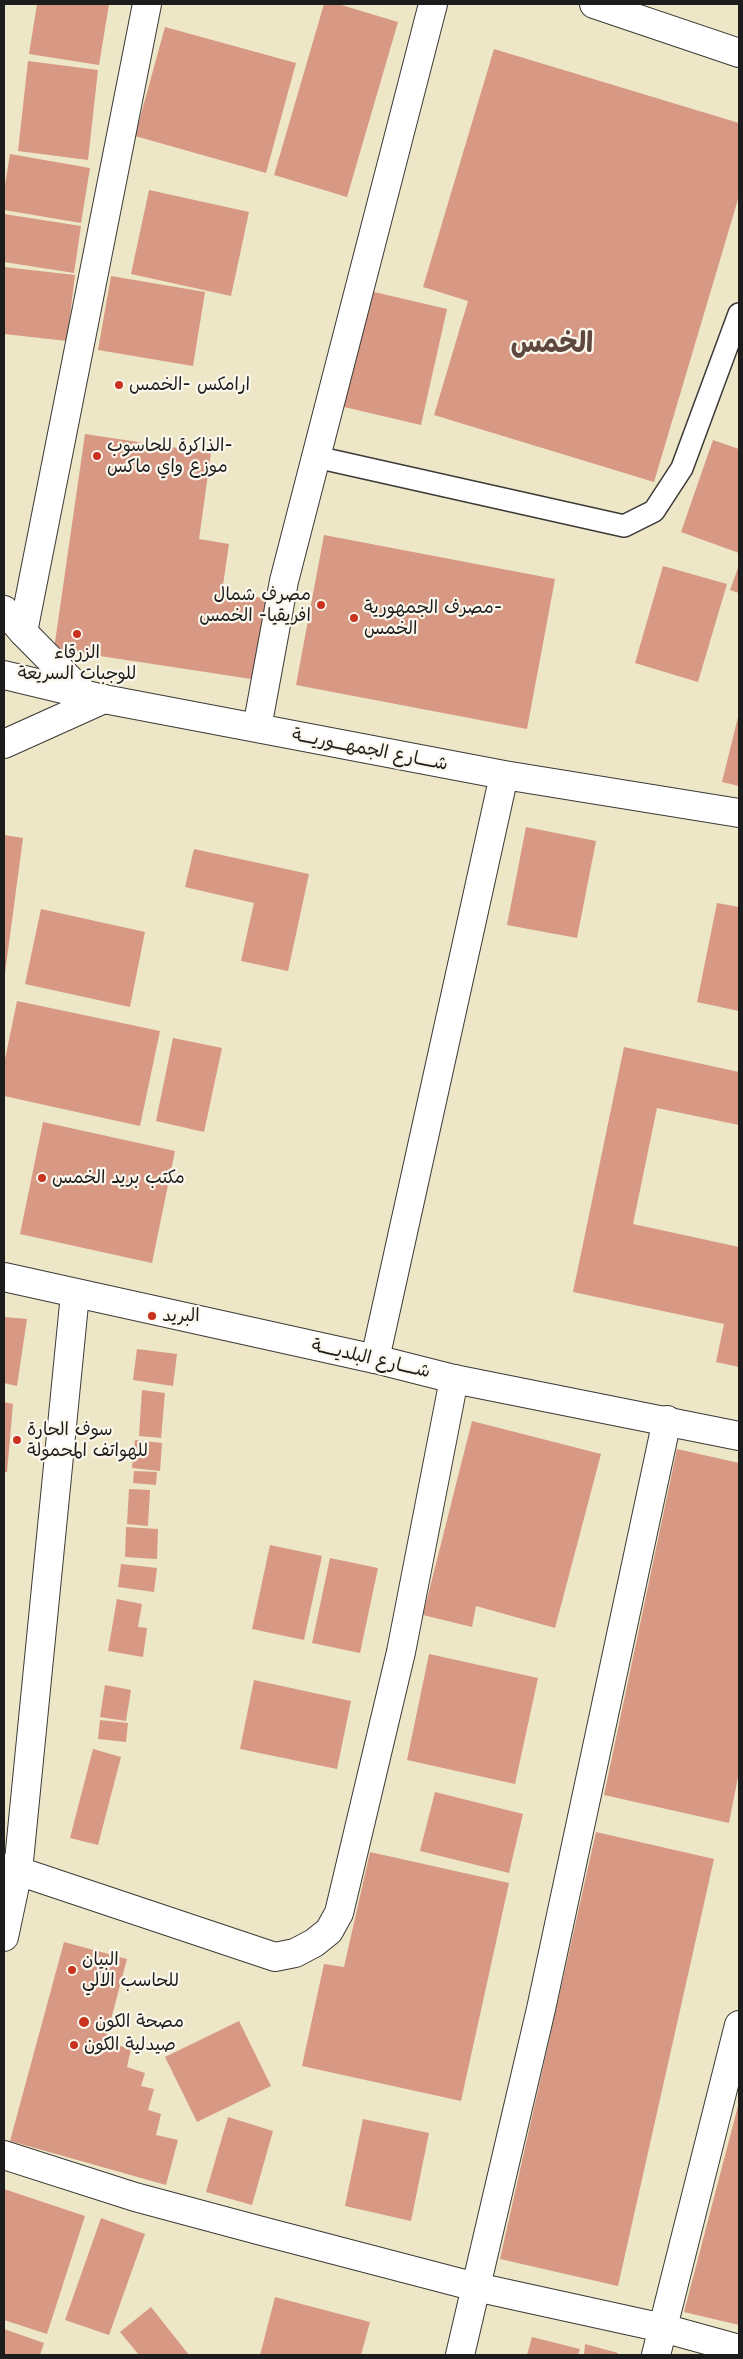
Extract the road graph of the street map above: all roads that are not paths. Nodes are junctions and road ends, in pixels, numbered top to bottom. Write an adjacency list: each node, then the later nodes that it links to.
1 (147, 4): 8 (street)
2 (433, 4): 6 (street)
3 (594, 4): 4 (street)
4 (739, 53)
5 (739, 314): 6 (lane)
6 (316, 457): 11 (street)
7 (4, 610): 8 (street)
8 (22, 632): 10 (street)
9 (4, 675): 10 (street, شــــارع الجمهـــوريـــة)
10 (94, 696): 11 (street, شــــارع الجمهـــوريـــة); 12 (street)
11 (257, 728): 13 (street, شــــارع الجمهـــوريـــة)
12 (4, 744)
13 (504, 775): 14 (street, شــــارع الجمهـــوريـــة); 17 (street)
14 (739, 813)
15 (4, 1276): 16 (street, شــــارع البلديــــة)
16 (75, 1294): 17 (street, شــــارع البلديــــة); 21 (street)
17 (375, 1359): 18 (street, شــــارع البلديــــة)
18 (454, 1380): 19 (street, شــــارع البلديــــة); 21 (street)
19 (668, 1420): 20 (street, شــــارع البلديــــة); 25 (street)
20 (739, 1436)
21 (11, 1870): 22 (street)
22 (4, 1936)
23 (739, 2024): 26 (street)
24 (4, 2155): 25 (street)
25 (476, 2287): 26 (street); 28 (street)
26 (663, 2328): 27 (street); 29 (street)
27 (739, 2349)
28 (460, 2355)
29 (656, 2355)

